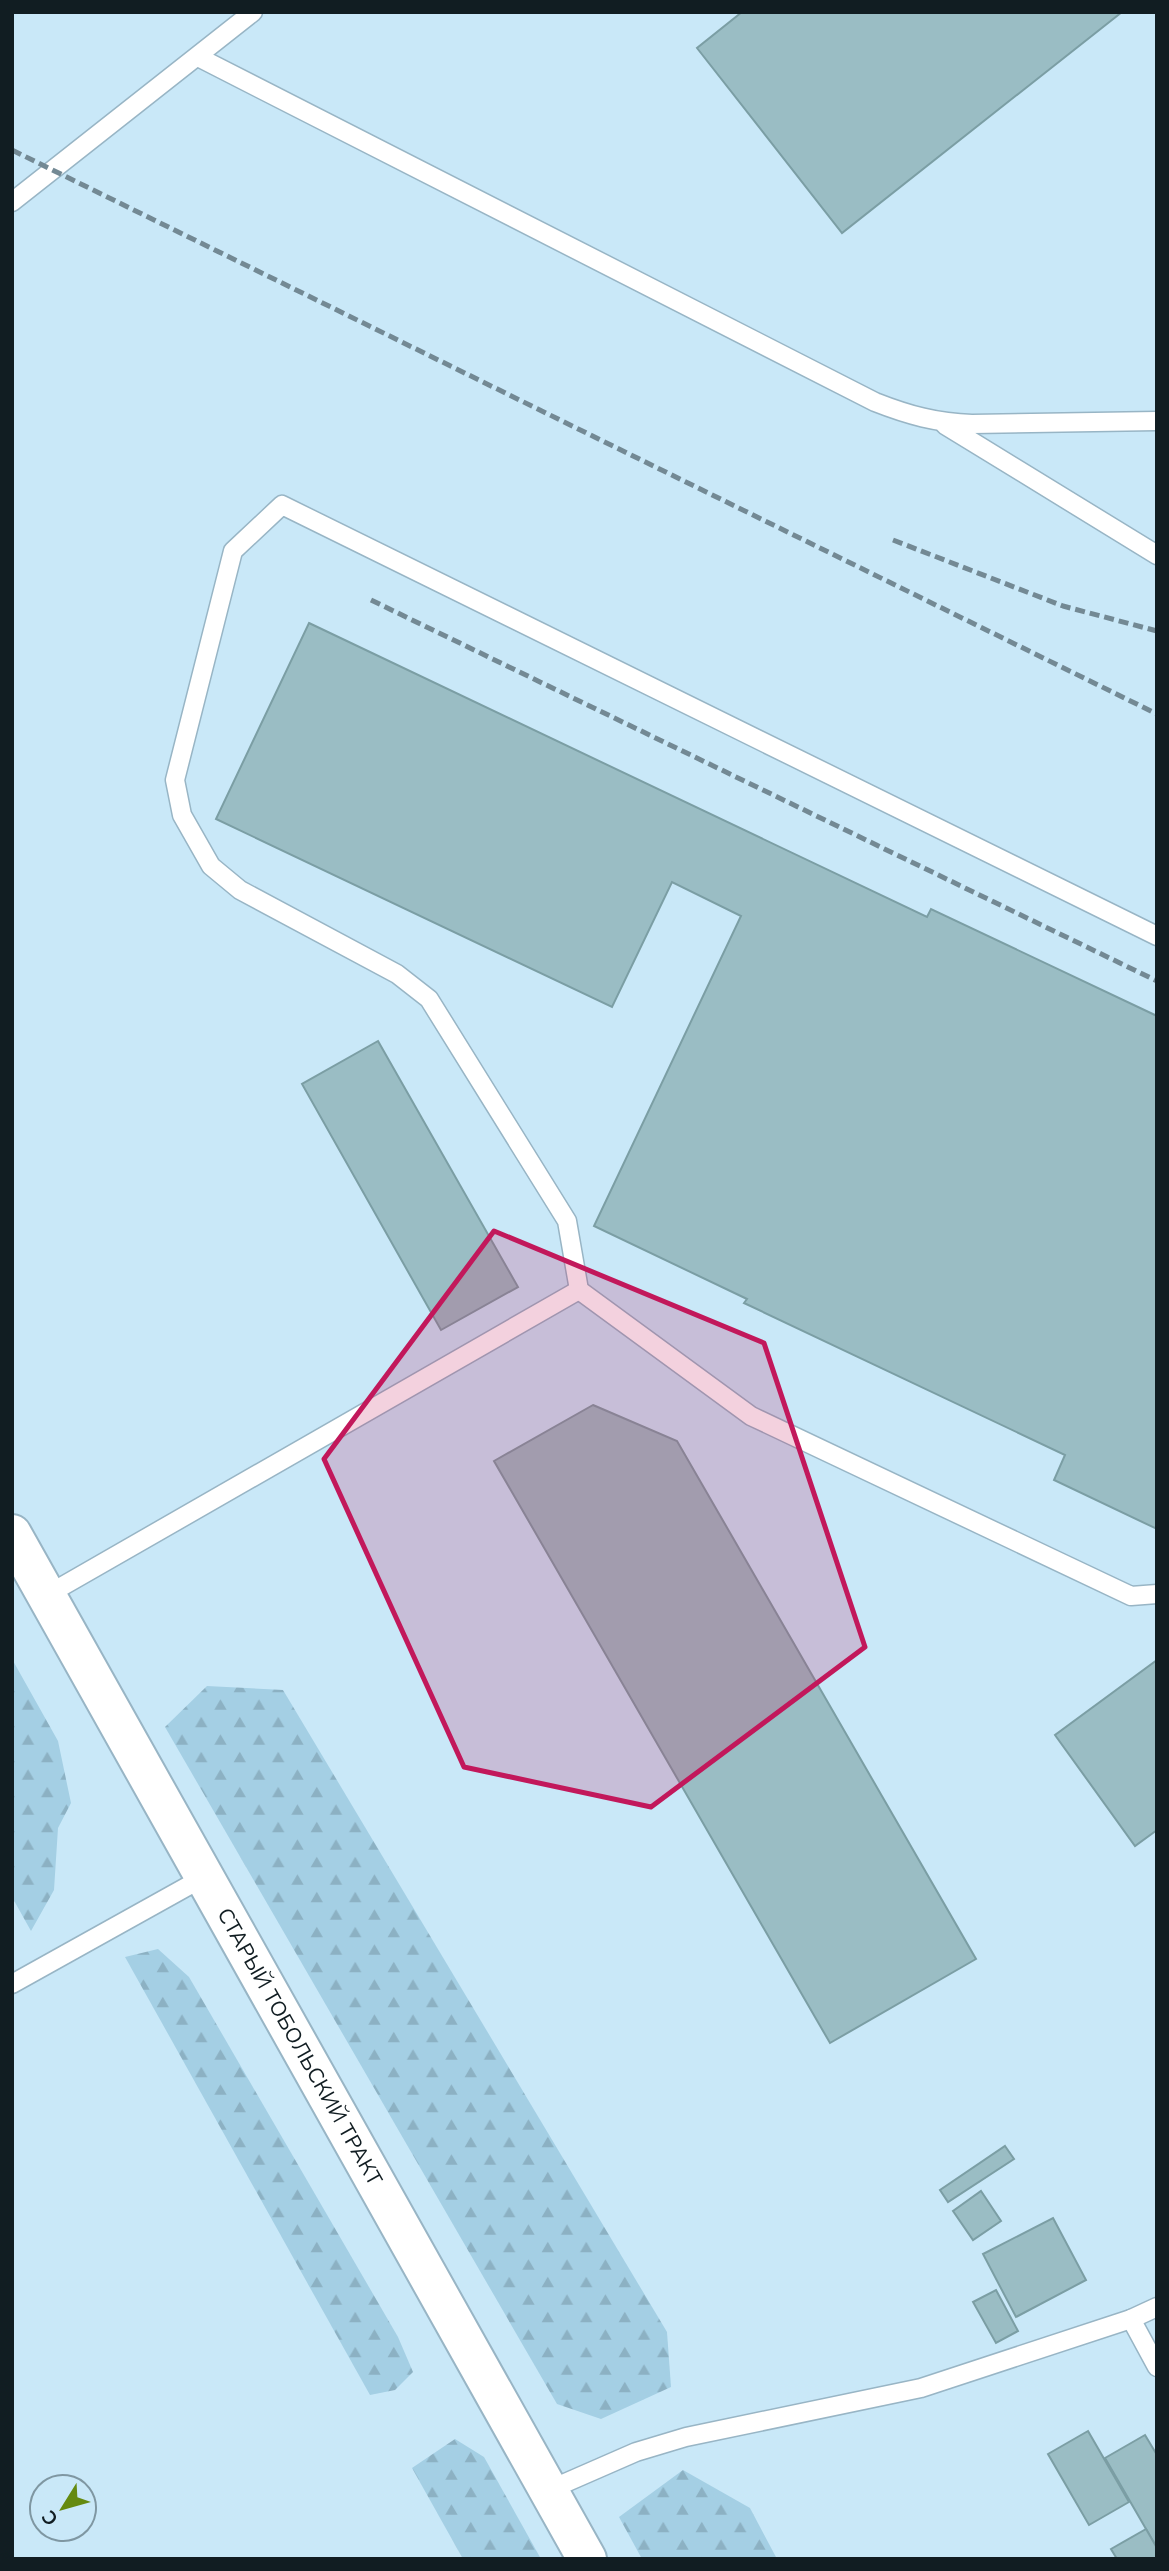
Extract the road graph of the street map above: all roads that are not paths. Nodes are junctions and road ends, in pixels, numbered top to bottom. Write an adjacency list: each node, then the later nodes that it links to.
1 (253, 12): 2 (lane)
2 (198, 57): 3 (lane); 5 (lane)
3 (12, 202)
4 (1157, 421): 5 (lane)
5 (942, 423): 6 (lane)
6 (1157, 555)
7 (1157, 936): 8 (lane)
8 (579, 1290): 10 (lane); 11 (lane)
9 (12, 1534): 11 (street, СТАРЫЙ ТОБОЛЬСКИЙ ТРАКТ)
10 (1157, 1594)
11 (47, 1595): 12 (street, СТАРЫЙ ТОБОЛЬСКИЙ ТРАКТ)
12 (206, 1876): 13 (lane); 17 (street, СТАРЫЙ ТОБОЛЬСКИЙ ТРАКТ)
13 (12, 1984)
14 (1157, 2307): 15 (lane)
15 (1131, 2319): 16 (lane); 17 (lane)
16 (1157, 2367)
17 (549, 2490): 18 (street, СТАРЫЙ ТОБОЛЬСКИЙ ТРАКТ)
18 (587, 2559)

